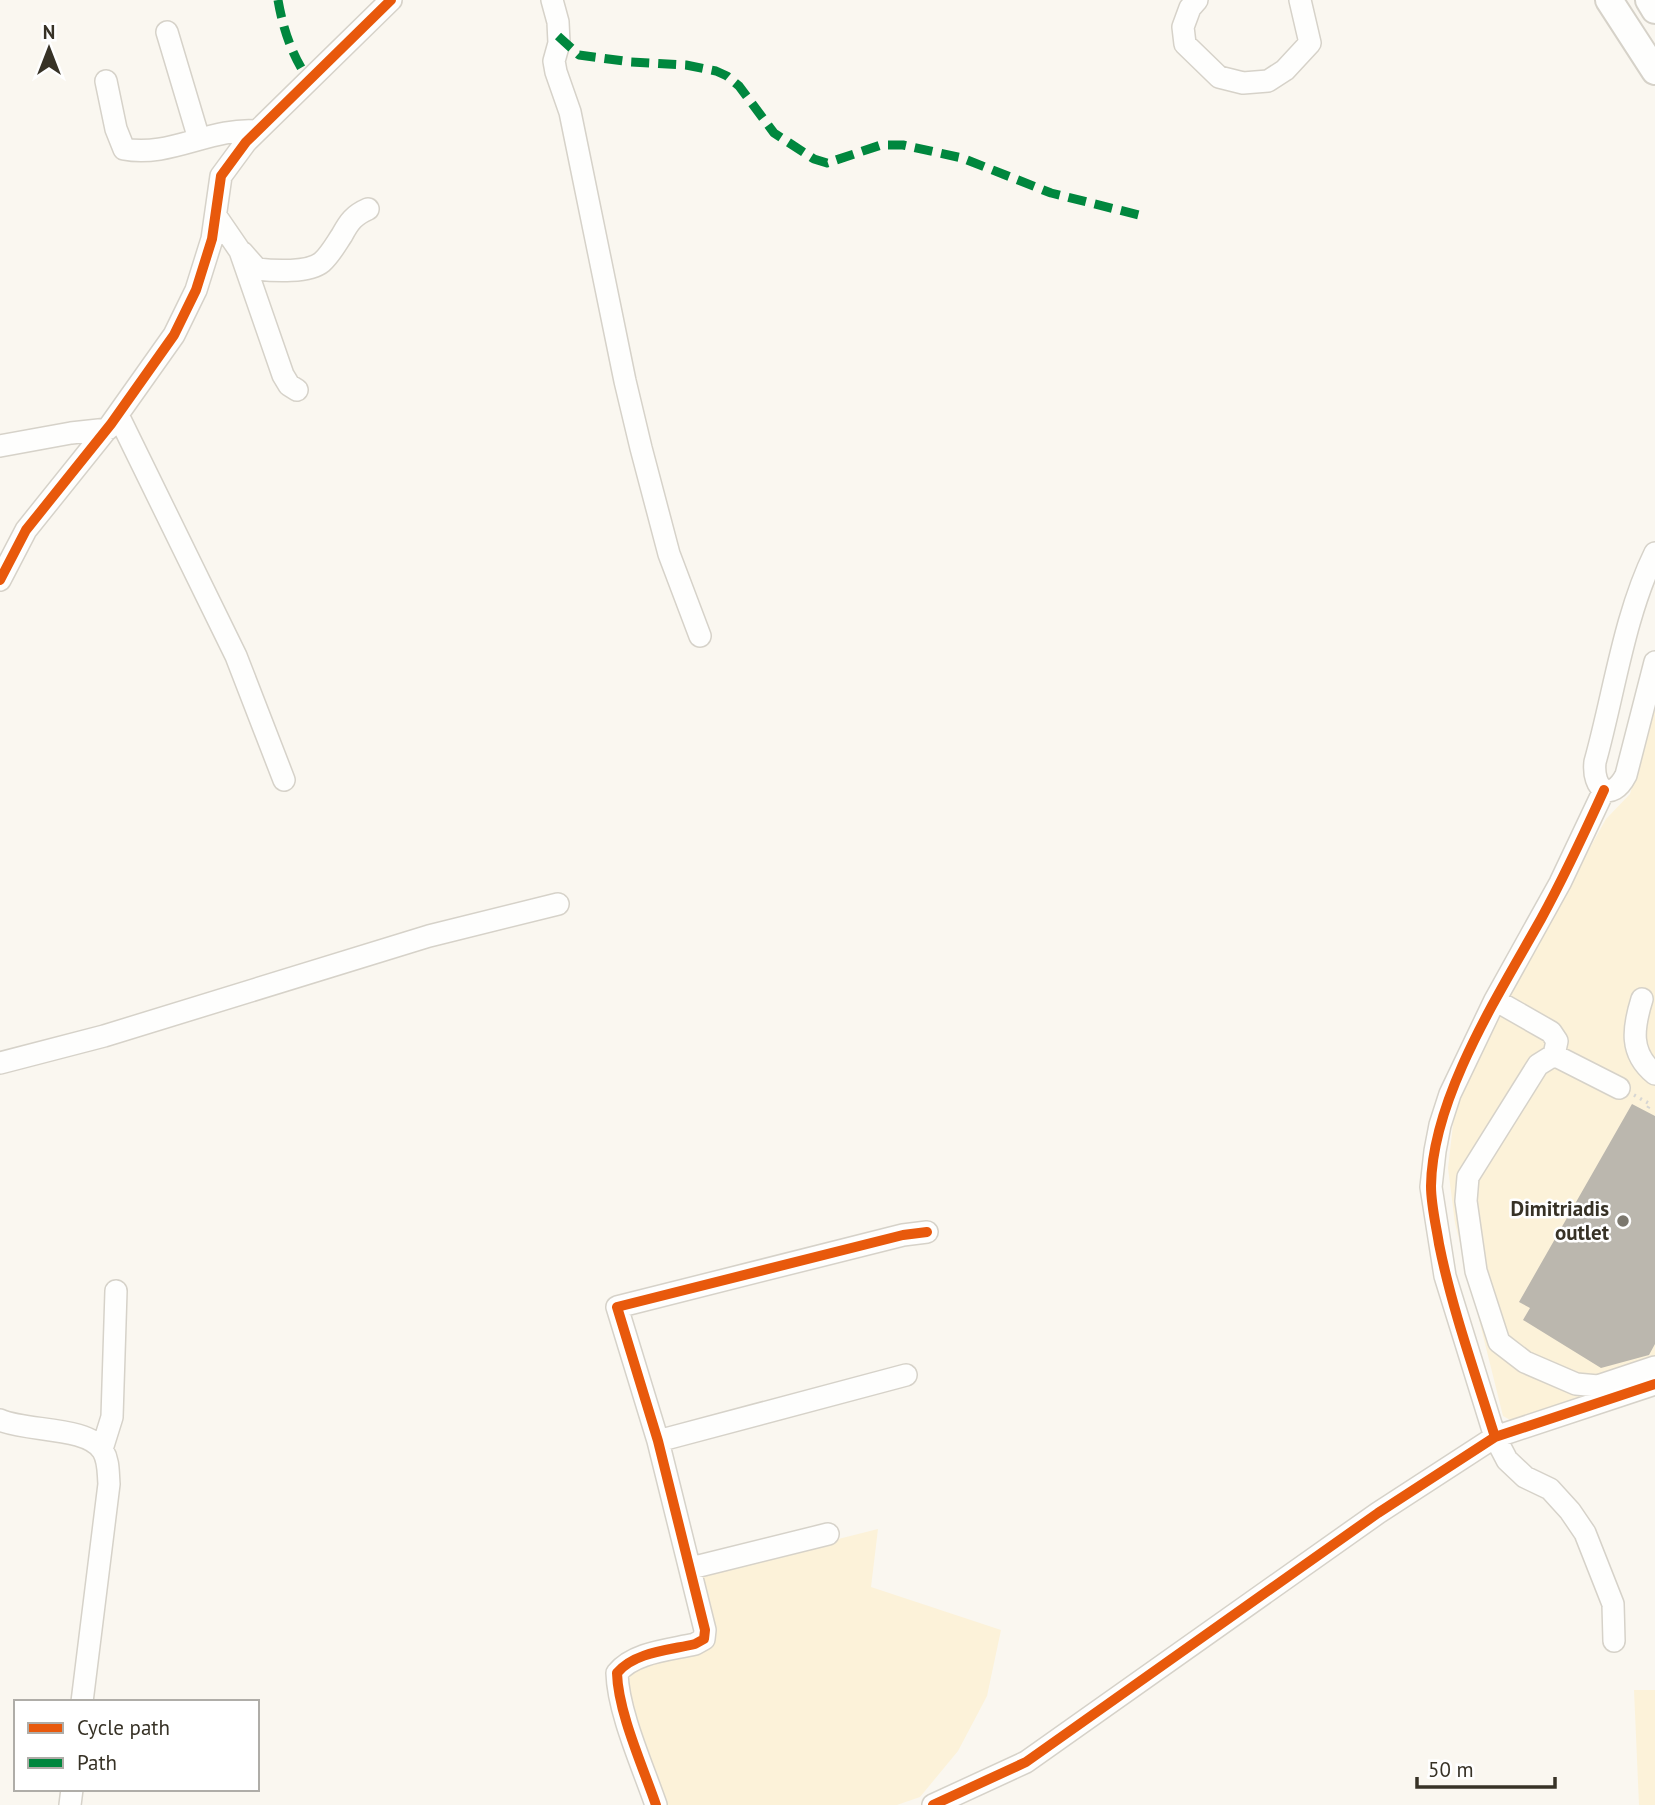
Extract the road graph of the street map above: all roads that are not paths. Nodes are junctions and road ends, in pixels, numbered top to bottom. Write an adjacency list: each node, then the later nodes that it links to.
1 (391, 0): 11 (street)
2 (552, 0): 21 (street)
3 (1197, 0): 4 (street)
4 (1300, 0)
5 (1609, 0): 9 (main road)
6 (1649, 0): 7 (main road)
7 (1655, 10)
8 (167, 32): 12 (street)
9 (1655, 71)
10 (106, 81): 12 (street)
11 (257, 131): 12 (street); 14 (street)
12 (199, 139)
13 (368, 209): 15 (street)
14 (215, 216): 15 (street); 17 (street)
15 (240, 251): 16 (street)
16 (297, 390)
17 (113, 422): 18 (street); 20 (street); 23 (street)
18 (0, 446)
19 (1655, 553): 24 (street)
20 (0, 580)
21 (700, 636)
22 (1655, 662): 24 (street)
23 (284, 780)
24 (1604, 790): 27 (street)
25 (558, 904): 29 (street)
26 (1642, 999): 30 (street)
27 (1495, 1000): 28 (street); 38 (street)
28 (1554, 1055): 31 (street); 34 (street)
29 (0, 1063)
30 (1655, 1074)
31 (1619, 1088)
32 (927, 1232): 39 (street)
33 (116, 1291): 40 (street)
34 (1655, 1367)
35 (906, 1375): 39 (street)
36 (1655, 1384): 38 (street)
37 (0, 1420): 40 (street)
38 (1495, 1437): 43 (street); 46 (street)
39 (658, 1441): 42 (street)
40 (102, 1449): 44 (street)
41 (828, 1534): 42 (street)
42 (691, 1568): 45 (street)
43 (1614, 1641)
44 (82, 1700)
45 (656, 1805)
46 (933, 1805)

